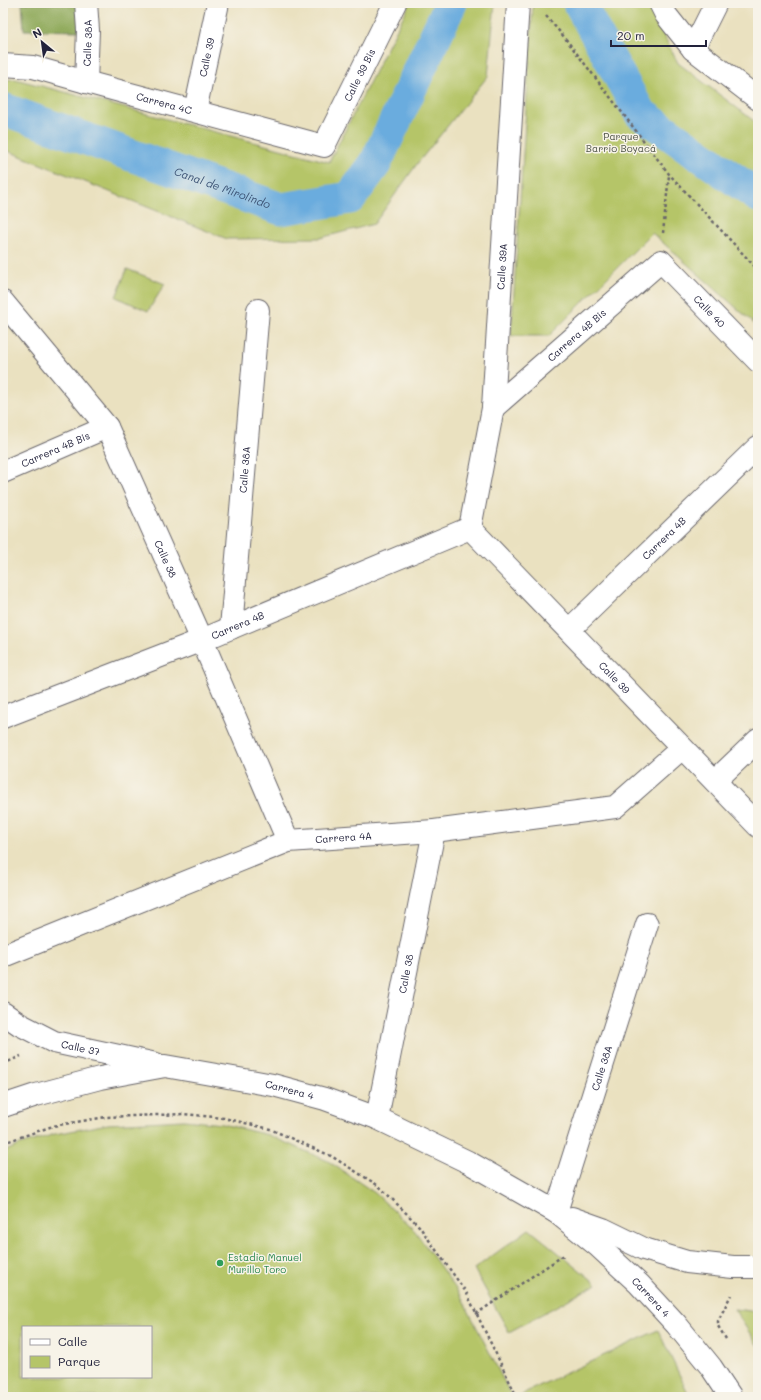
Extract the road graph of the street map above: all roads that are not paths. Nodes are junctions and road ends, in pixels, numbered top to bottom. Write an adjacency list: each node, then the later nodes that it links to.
1 (86, 3): 9 (street, Calle 38A)
2 (218, 3): 11 (street, Calle 39)
3 (395, 3): 12 (street, Calle 39 Bis)
4 (518, 3): 17 (street, Calle 39A)
5 (660, 3): 7 (street)
6 (716, 3): 7 (street)
7 (693, 49): 10 (street)
8 (3, 64): 9 (street, Carrera 4C)
9 (86, 82): 11 (street, Carrera 4C)
10 (758, 99)
11 (195, 111): 12 (street, Carrera 4C)
12 (324, 146)
13 (661, 262): 16 (street, Calle 40); 17 (street, Carrera 4B Bis)
14 (3, 302): 18 (street, Calle 38)
15 (258, 310): 22 (street, Calle 38A)
16 (758, 361)
17 (493, 408): 21 (street, Calle 39A)
18 (107, 427): 20 (street, Carrera 4B Bis); 24 (street, Calle 38)
19 (758, 447): 23 (street, Carrera 4B)
20 (3, 472)
21 (470, 528): 22 (street, Carrera 4B); 23 (street, Calle 39)
22 (231, 628): 24 (street, Carrera 4B)
23 (569, 630): 27 (street, Calle 39)
24 (202, 640): 25 (street, Carrera 4B); 31 (street, Calle 38)
25 (3, 717)
26 (758, 740): 28 (street)
27 (682, 748): 28 (street, Calle 39); 30 (street, Carrera 4A)
28 (714, 781): 29 (street, Calle 39)
29 (758, 826)
30 (434, 831): 31 (street, Carrera 4A); 37 (street, Calle 38)
31 (288, 841): 33 (street, Carrera 4A)
32 (647, 924): 38 (street, Calle 38A)
33 (3, 956)
34 (3, 1013): 35 (street, Calle 37)
35 (165, 1066): 36 (street, Carrera 4); 37 (street, Carrera 4)
36 (3, 1106)
37 (377, 1118): 38 (street, Carrera 4)
38 (556, 1212): 39 (street, Carrera 4); 40 (street, Carrera 4)
39 (758, 1266)
40 (731, 1397)

